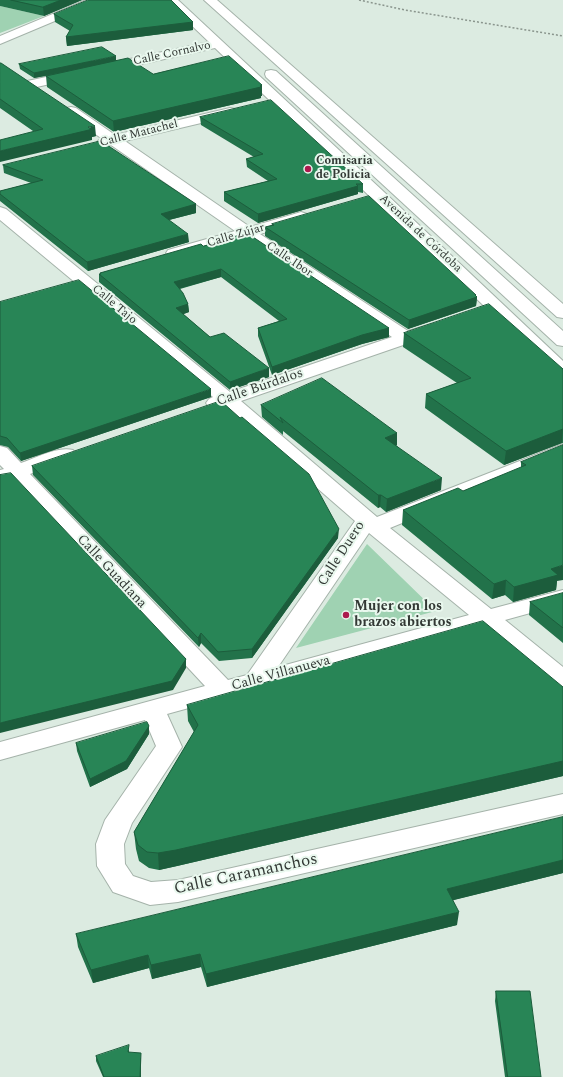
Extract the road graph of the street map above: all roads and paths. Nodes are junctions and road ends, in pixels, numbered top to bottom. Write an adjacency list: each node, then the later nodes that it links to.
1 (96, 0): 7 (street)
2 (171, 0): 9 (street, Avenida de Córdoba)
3 (191, 0): 8 (street)
4 (210, 0): 26 (street)
5 (359, 0): 6 (path)
6 (563, 36)
7 (0, 40)
8 (237, 42)
9 (218, 44): 12 (street, Calle Cornalvo); 14 (street, Avenida de Córdoba)
10 (260, 63): 29 (street, Avenida de Córdoba)
11 (19, 76): 12 (street)
12 (32, 84): 13 (street)
13 (44, 93)
14 (278, 100): 15 (street); 30 (street, Avenida de Córdoba)
15 (262, 104)
16 (62, 106): 18 (street, Calle Ibor)
17 (247, 108): 18 (street, Calle Matachel)
18 (112, 140): 19 (street, Calle Matachel); 22 (street, Calle Ibor)
19 (90, 146)
20 (0, 212): 24 (street, Calle Tajo)
21 (313, 214): 22 (street, Calle Zújar)
22 (248, 232): 23 (street, Calle Zújar); 28 (street, Calle Ibor)
23 (158, 258)
24 (91, 277): 25 (street); 31 (street, Calle Tajo)
25 (64, 285)
26 (563, 314)
27 (451, 323): 28 (street, Calle Búrdalos)
28 (406, 338): 31 (street, Calle Búrdalos)
29 (563, 340)
30 (563, 371)
31 (227, 399): 32 (street, Calle Búrdalos); 37 (street, Calle Duero)
32 (198, 409)
33 (85, 448): 36 (street)
34 (563, 450): 37 (street)
35 (0, 452): 36 (street, Calle Guadiana)
36 (8, 474): 42 (street, Calle Guadiana)
37 (371, 523): 39 (street); 40 (street, Calle Duero)
38 (563, 597): 39 (street, Calle Villanueva)
39 (486, 618): 40 (street, Calle Villanueva); 41 (street)
40 (256, 680): 42 (street, Calle Villanueva)
41 (563, 680)
42 (222, 690): 43 (street, Calle Villanueva)
43 (153, 710): 44 (street, Calle Villanueva); 45 (street, Calle Caramanchos)
44 (0, 751)
45 (563, 804)

